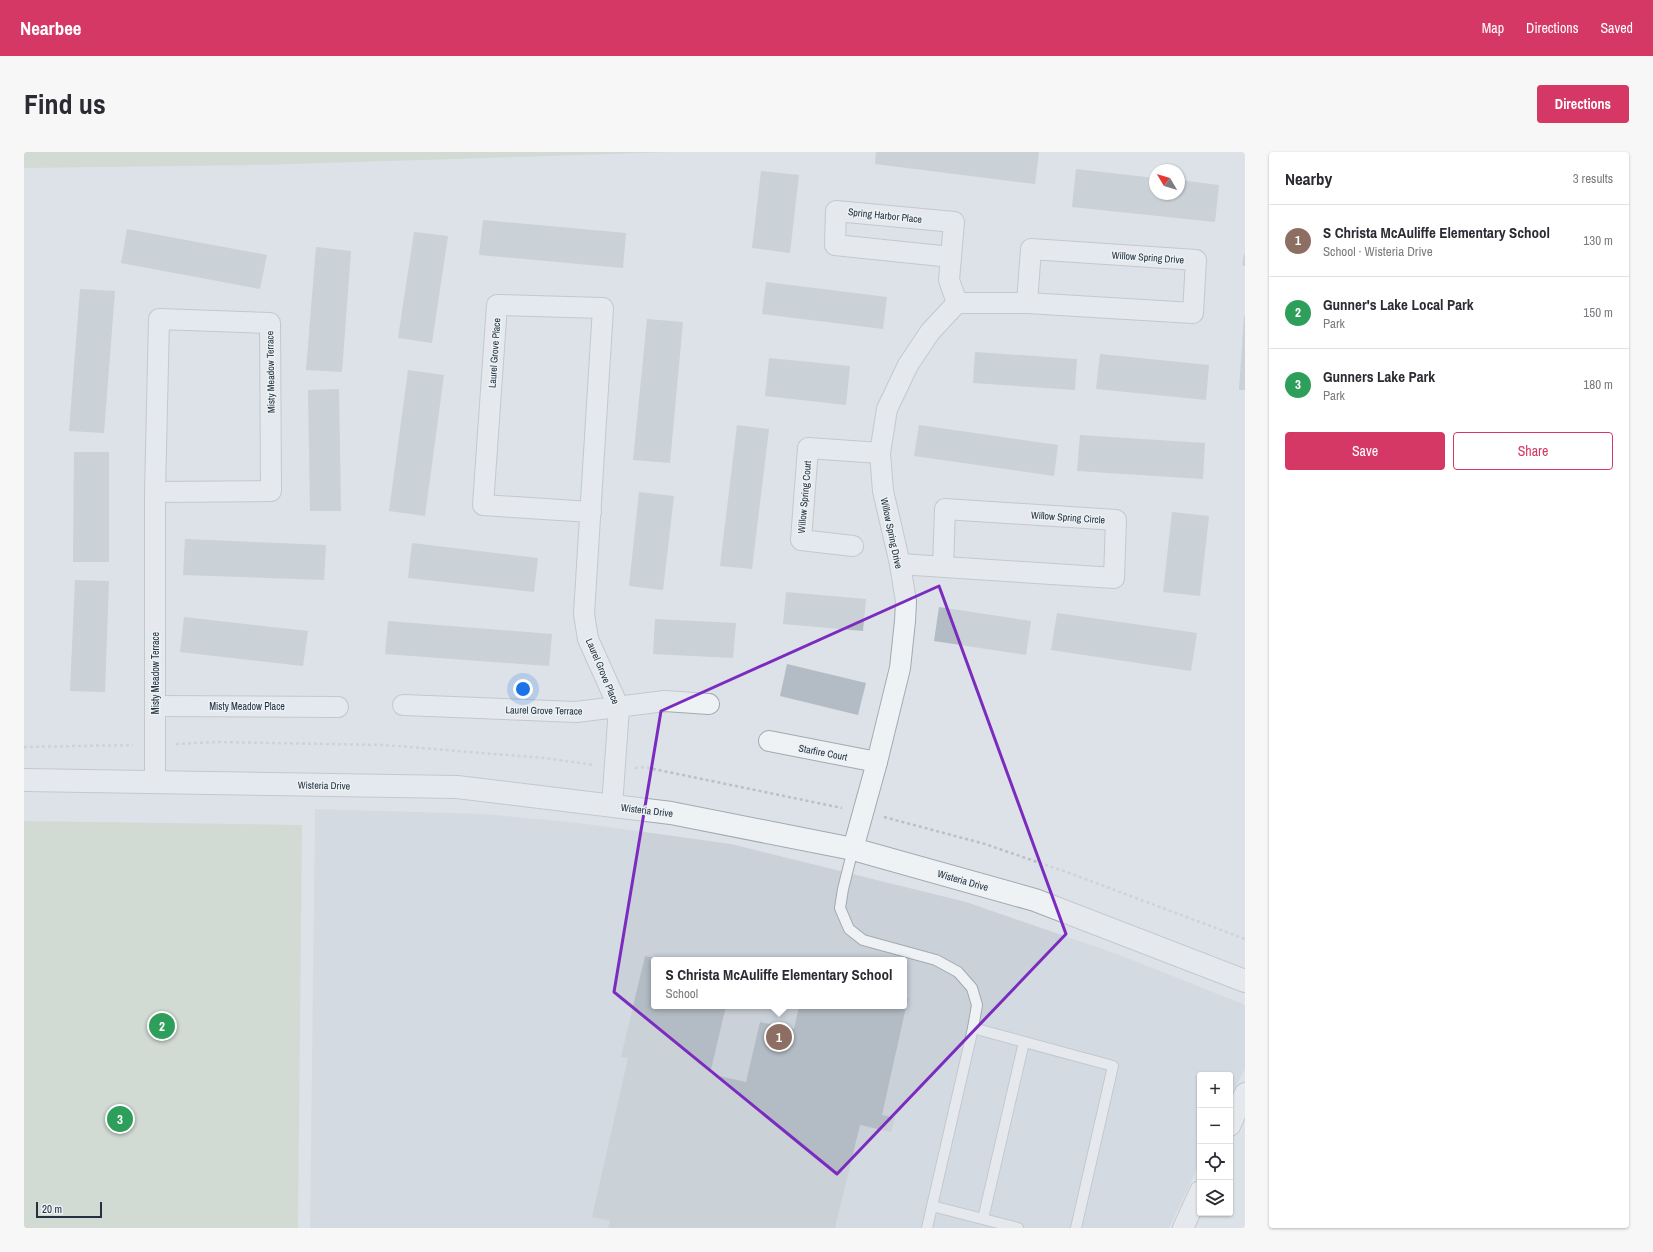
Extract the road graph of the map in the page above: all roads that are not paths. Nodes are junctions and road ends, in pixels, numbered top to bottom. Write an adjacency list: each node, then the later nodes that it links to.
1 (951, 257): 1 (street, Spring Harbor Place); 2 (street, Spring Harbor Place)
2 (957, 303): 3 (street, Willow Spring Drive); 4 (street, Willow Spring Drive)
3 (1027, 303): 3 (street, Willow Spring Drive)
4 (880, 453): 7 (street, Willow Spring Court); 8 (street, Willow Spring Drive)
5 (155, 492): 5 (street, Misty Meadow Terrace); 12 (street, Misty Meadow Terrace)
6 (591, 512): 6 (street, Laurel Grove Place); 14 (street, Laurel Grove Place)
7 (853, 546)
8 (900, 564): 9 (street, Willow Spring Circle); 16 (street, Willow Spring Drive)
9 (943, 567): 9 (street, Willow Spring Circle)
10 (709, 704): 14 (street, Laurel Grove Terrace)
11 (403, 705): 14 (street, Laurel Grove Terrace)
12 (156, 706): 13 (street, Misty Meadow Place); 18 (street, Misty Meadow Terrace)
13 (338, 707)
14 (619, 708): 19 (street, Laurel Grove Place)
15 (769, 741): 16 (street, Starfire Court)
16 (877, 762): 20 (street, Willow Spring Drive)
17 (24, 780): 18 (street, Wisteria Drive)
18 (155, 781): 19 (street, Wisteria Drive)
19 (612, 806): 20 (street, Wisteria Drive)
20 (853, 849): 21 (street, Wisteria Drive); 22 (lane)
21 (1245, 982)
22 (973, 1028): 23 (lane); 27 (lane)
23 (1024, 1042): 28 (lane); 31 (lane)
24 (1245, 1093): 25 (street)
25 (1233, 1119)
26 (1197, 1198): 32 (street)
27 (932, 1206): 28 (lane); 29 (lane)
28 (982, 1219): 30 (lane)
29 (926, 1228)
30 (1018, 1228)
31 (1076, 1228)
32 (1183, 1228)

